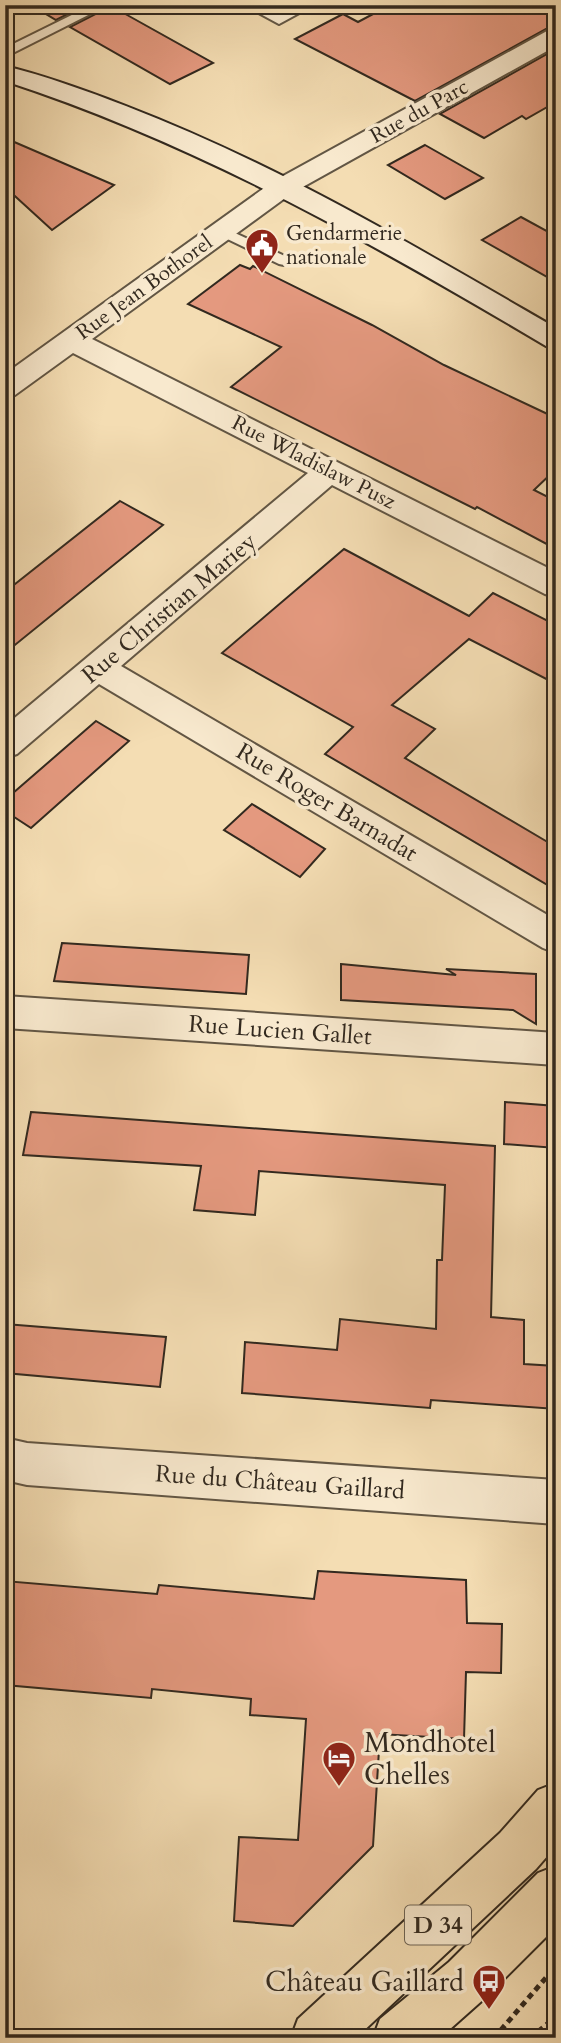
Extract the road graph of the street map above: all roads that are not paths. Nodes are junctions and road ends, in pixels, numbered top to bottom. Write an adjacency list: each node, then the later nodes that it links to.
1 (102, 5): 5 (lane)
2 (250, 5): 3 (lane)
3 (308, 5)
4 (556, 36): 7 (street, Rue du Parc)
5 (5, 53)
6 (5, 73): 7 (street)
7 (283, 187): 8 (street, Rue Jean Bothorel); 11 (street)
8 (222, 230): 9 (lane); 10 (street, Rue Jean Bothorel)
9 (284, 261)
10 (71, 340): 12 (street, Rue Jean Bothorel); 13 (street, Rue Wladislaw Pusz)
11 (556, 340)
12 (5, 388)
13 (331, 470): 14 (street, Rue Wladislaw Pusz); 15 (street, Rue Christian Mariey)
14 (556, 586)
15 (98, 668): 16 (street, Rue Christian Mariey); 17 (street, Rue Roger Barnadat)
16 (5, 744)
17 (556, 938)
18 (5, 1012): 19 (street, Rue Lucien Gallet)
19 (556, 1049)
20 (5, 1459): 21 (street, Rue du Château Gaillard)
21 (556, 1502)
22 (556, 1808): 23 (main road, D 34)
23 (517, 1851): 25 (main road, D 34); 26 (street, D 34)
24 (556, 1891): 27 (main road, D 34)
25 (317, 2038)
26 (371, 2038)
27 (399, 2038)

